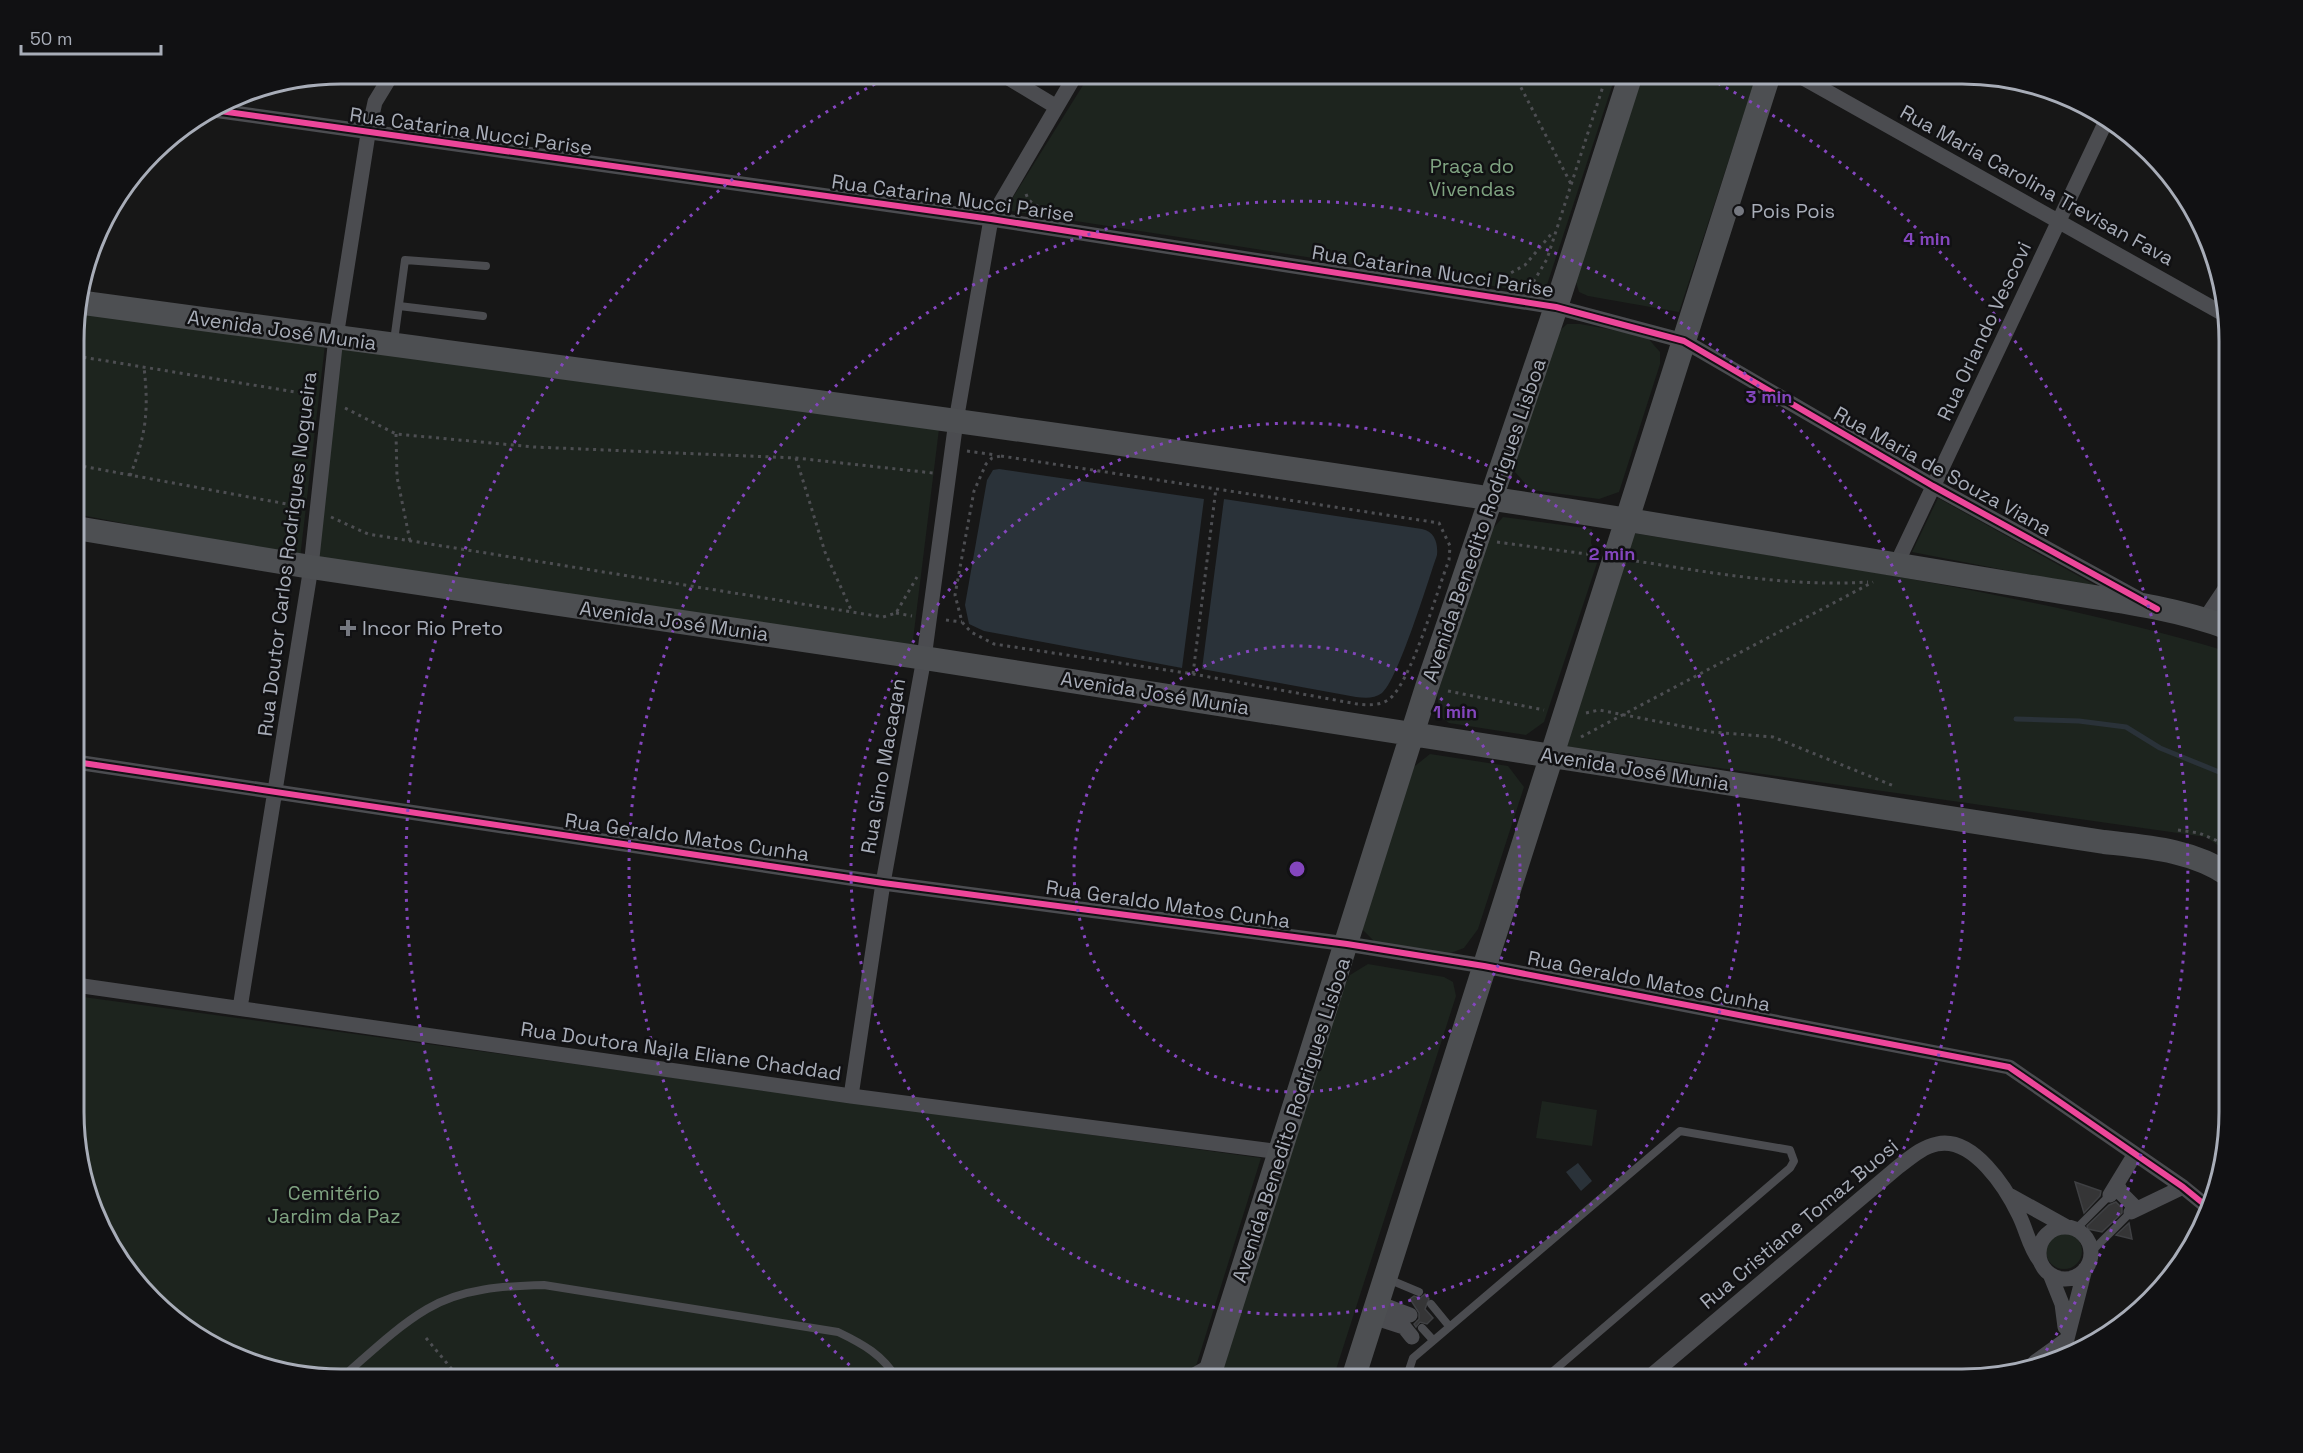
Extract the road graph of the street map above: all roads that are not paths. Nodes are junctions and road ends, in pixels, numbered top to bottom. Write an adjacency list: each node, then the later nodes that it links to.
1 (386, 84): 10 (street, Rua Doutor Carlos Rodrigues Nogueira)
2 (1019, 84): 7 (street)
3 (1069, 84): 7 (street, Rua Gino Macagan)
4 (1628, 84): 16 (main road, Avenida Benedito Rodrigues Lisboa)
5 (1766, 84): 20 (main road)
6 (1814, 84): 12 (street, Rua Maria Carolina Trevisan Fava)
7 (1055, 106): 11 (street, Rua Gino Macagan)
8 (225, 112): 10 (street, Rua Catarina Nucci Parise)
9 (2104, 126): 12 (street, Rua Orlando Vescovi)
10 (368, 134): 11 (street, Rua Catarina Nucci Parise); 19 (street, Rua Doutor Carlos Rodrigues Nogueira)
11 (991, 219): 16 (street, Rua Catarina Nucci Parise); 22 (street, Rua Gino Macagan)
12 (2059, 222): 17 (street, Rua Maria Carolina Trevisan Fava); 23 (street, Rua Orlando Vescovi)
13 (486, 266): 15 (lane)
14 (87, 303): 19 (main road, Avenida José Munia)
15 (399, 306): 18 (lane); 21 (lane)
16 (1556, 307): 20 (street, Rua Catarina Nucci Parise); 24 (main road, Avenida Benedito Rodrigues Lisboa)
17 (2217, 311)
18 (483, 316)
19 (336, 338): 21 (main road, Avenida José Munia); 27 (street, Rua Doutor Carlos Rodrigues Nogueira)
20 (1684, 341): 23 (street, Rua Maria de Souza Viana); 25 (main road)
21 (394, 345): 22 (main road, Avenida José Munia)
22 (956, 421): 24 (main road, Avenida José Munia); 33 (street, Rua Gino Macagan)
23 (1933, 486): 28 (street, Rua Orlando Vescovi); 30 (street, Rua Maria de Souza Viana)
24 (1490, 498): 25 (main road, Avenida José Munia); 34 (main road, Avenida Benedito Rodrigues Lisboa)
25 (1627, 520): 28 (main road, Avenida José Munia); 35 (main road)
26 (84, 529): 27 (main road, Avenida José Munia)
27 (311, 567): 33 (main road, Avenida José Munia); 37 (street, Rua Doutor Carlos Rodrigues Nogueira)
28 (1890, 572): 30 (main road, Avenida José Munia)
29 (2219, 598): 31 (street)
30 (2157, 609): 31 (main road, Avenida José Munia)
31 (2205, 619): 32 (main road, Avenida José Munia)
32 (2219, 624)
33 (924, 658): 34 (main road, Avenida José Munia); 39 (street, Rua Gino Macagan)
34 (1413, 734): 35 (main road, Avenida José Munia); 40 (main road, Avenida Benedito Rodrigues Lisboa)
35 (1552, 756): 38 (main road, Avenida José Munia); 41 (main road)
36 (84, 763): 37 (street, Rua Geraldo Matos Cunha)
37 (276, 793): 39 (street, Rua Geraldo Matos Cunha); 43 (street, Rua Doutor Carlos Rodrigues Nogueira)
38 (2219, 868)
39 (883, 883): 40 (street, Rua Geraldo Matos Cunha); 44 (street, Rua Gino Macagan)
40 (1347, 944): 41 (street, Rua Geraldo Matos Cunha); 45 (main road, Avenida Benedito Rodrigues Lisboa)
41 (1484, 966): 46 (street, Rua Geraldo Matos Cunha); 57 (main road)
42 (84, 986): 43 (street, Rua Doutora Najla Eliane Chaddad)
43 (240, 1008): 44 (street, Rua Doutora Najla Eliane Chaddad)
44 (851, 1096): 45 (street, Rua Doutora Najla Eliane Chaddad)
45 (1281, 1152): 70 (main road, Avenida Benedito Rodrigues Lisboa)
46 (2135, 1154): 47 (street, Rua Geraldo Matos Cunha); 48 (street)
47 (2183, 1186): 50 (street, Rua Geraldo Matos Cunha); 51 (street)
48 (2113, 1189): 51 (street); 52 (lane)
49 (2009, 1195): 52 (street, Rua Cristiane Tomaz Buosi); 54 (street, Rua Cristiane Tomaz Buosi); 74 (street, Rua Cristiane Tomaz Buosi)
50 (2202, 1202)
51 (2134, 1210): 53 (lane)
52 (2072, 1228): 53 (street); 54 (street)
53 (2091, 1252): 55 (street)
54 (2040, 1261): 56 (street)
55 (2085, 1269): 56 (street); 64 (street)
56 (2050, 1274): 64 (street)
57 (1385, 1278): 58 (lane); 60 (main road)
58 (1419, 1292)
59 (1431, 1304): 62 (lane)
60 (1375, 1310): 61 (street); 63 (street); 71 (main road)
61 (1410, 1315)
62 (1449, 1326): 65 (lane); 73 (lane)
63 (1417, 1332): 65 (lane); 66 (lane)
64 (2067, 1339): 67 (street)
65 (1433, 1340): 66 (lane)
66 (1424, 1348): 72 (lane)
67 (2045, 1355)
68 (352, 1369): 69 (lane)
69 (891, 1369)
70 (1212, 1369)
71 (1356, 1369)
72 (1409, 1369)
73 (1556, 1369)
74 (1659, 1369)

